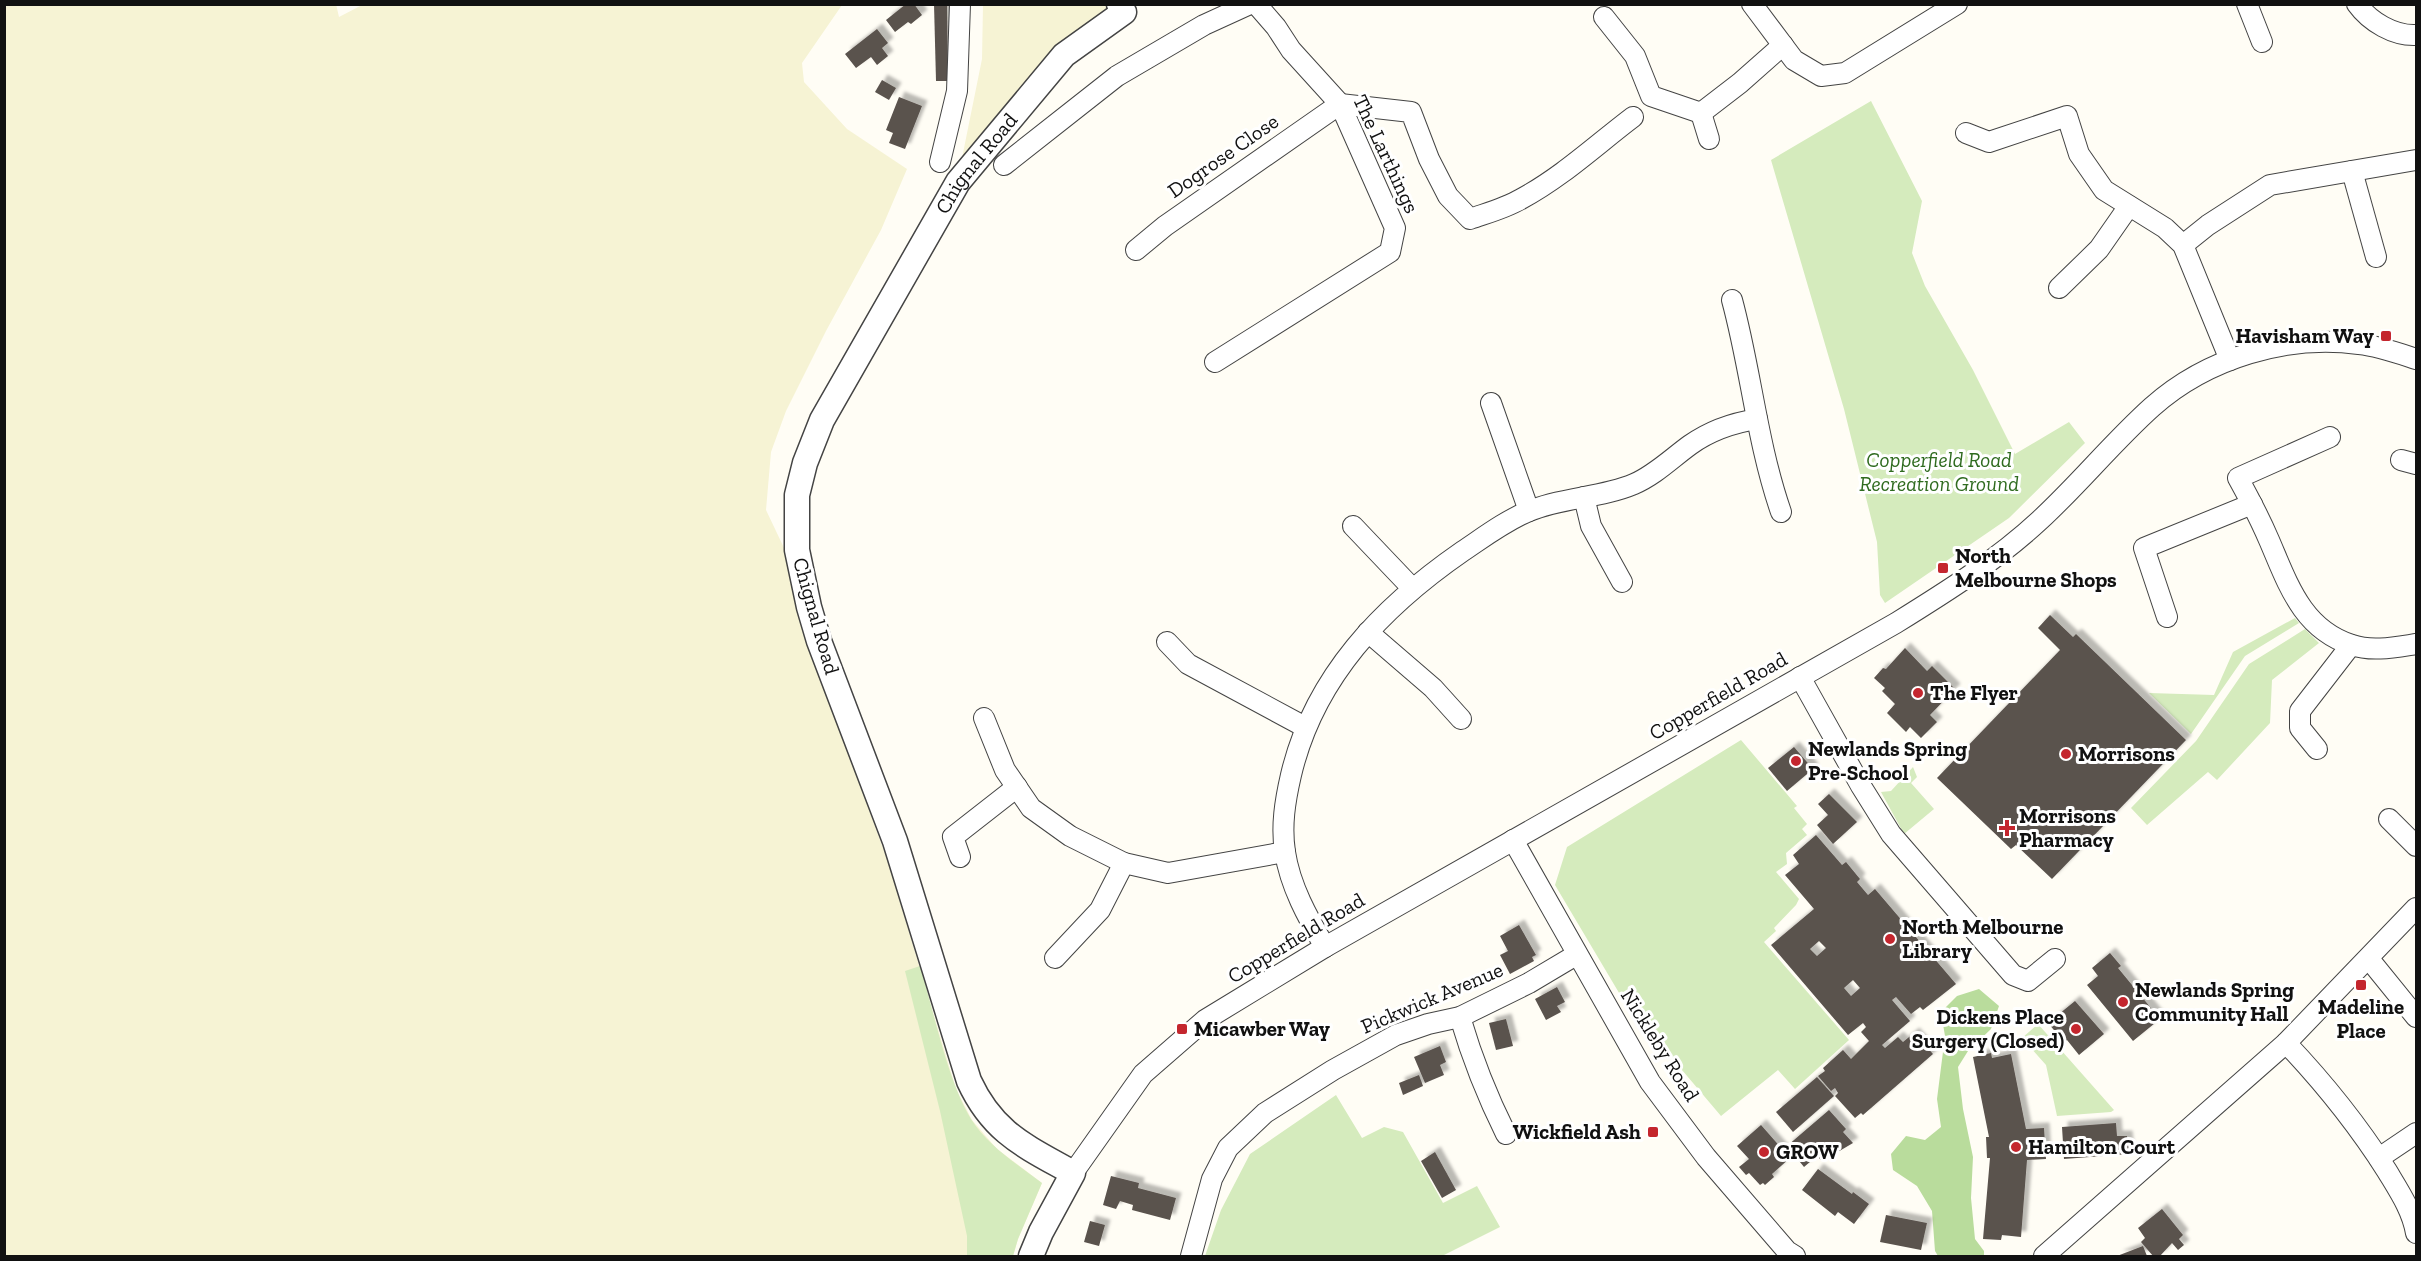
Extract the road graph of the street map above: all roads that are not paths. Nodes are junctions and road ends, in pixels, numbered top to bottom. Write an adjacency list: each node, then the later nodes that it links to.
1 (960, 4): 19 (street, Chignal Road)
2 (1250, 4): 20 (street)
3 (1256, 4): 13 (street, The Larthings)
4 (1752, 4): 12 (street)
5 (1957, 4): 12 (street)
6 (2247, 4): 11 (street)
7 (2357, 4): 10 (street)
8 (1127, 7): 70 (street, Chignal Road)
9 (1604, 17): 14 (street)
10 (2416, 35)
11 (2262, 42)
12 (1783, 45): 14 (street)
13 (1340, 104): 15 (street); 24 (street, Dogrose Close); 30 (street, The Larthings)
14 (1701, 113): 17 (street)
15 (1633, 117)
16 (1966, 133): 22 (street)
17 (1709, 139)
18 (2416, 160): 21 (street)
19 (940, 162)
20 (1004, 165)
21 (2352, 171): 23 (street); 25 (street)
22 (2129, 206): 23 (street); 26 (street)
23 (2183, 245): 29 (street)
24 (1136, 250)
25 (2376, 257)
26 (2059, 288)
27 (1732, 300): 32 (street)
28 (2416, 359): 29 (street, Copperfield Road)
29 (2230, 360): 46 (street, Copperfield Road)
30 (1215, 362)
31 (1491, 404): 36 (street)
32 (1757, 419): 34 (street); 37 (street)
33 (2330, 437): 35 (street)
34 (1584, 497): 36 (street); 39 (street)
35 (2252, 504): 41 (street); 45 (street)
36 (1529, 511): 40 (street)
37 (1780, 512)
38 (1353, 526): 40 (street)
39 (1622, 582)
40 (1412, 588): 42 (street)
41 (2167, 617)
42 (1368, 632): 48 (street); 49 (street)
43 (1167, 642): 49 (street)
44 (2416, 644): 45 (street)
45 (2351, 645): 50 (street)
46 (1800, 677): 53 (street, Copperfield Road); 62 (street)
47 (984, 718): 51 (street)
48 (1461, 719)
49 (1305, 727): 55 (street)
50 (2317, 749)
51 (1017, 787): 56 (street); 57 (street)
52 (2389, 819): 54 (street)
53 (1513, 840): 59 (street, Copperfield Road); 60 (street, Nickleby Road)
54 (2416, 846)
55 (1285, 852): 57 (street); 59 (street)
56 (960, 857)
57 (1125, 863): 61 (street)
58 (2416, 908): 63 (street)
59 (1325, 947): 70 (street, Copperfield Road)
60 (1576, 955): 64 (street, Pickwick Avenue); 72 (street, Nickleby Road)
61 (1056, 958)
62 (2055, 959)
63 (2369, 959): 65 (street); 66 (street)
64 (1460, 1017): 67 (street); 74 (street, Pickwick Avenue)
65 (2416, 1017)
66 (2286, 1043): 69 (street); 75 (street)
67 (1506, 1134)
68 (2416, 1134): 69 (street)
69 (2379, 1158): 71 (street)
70 (1073, 1173): 73 (street)
71 (2416, 1233)
72 (1788, 1255)
73 (1031, 1257)
74 (1191, 1257)
75 (2044, 1257)

